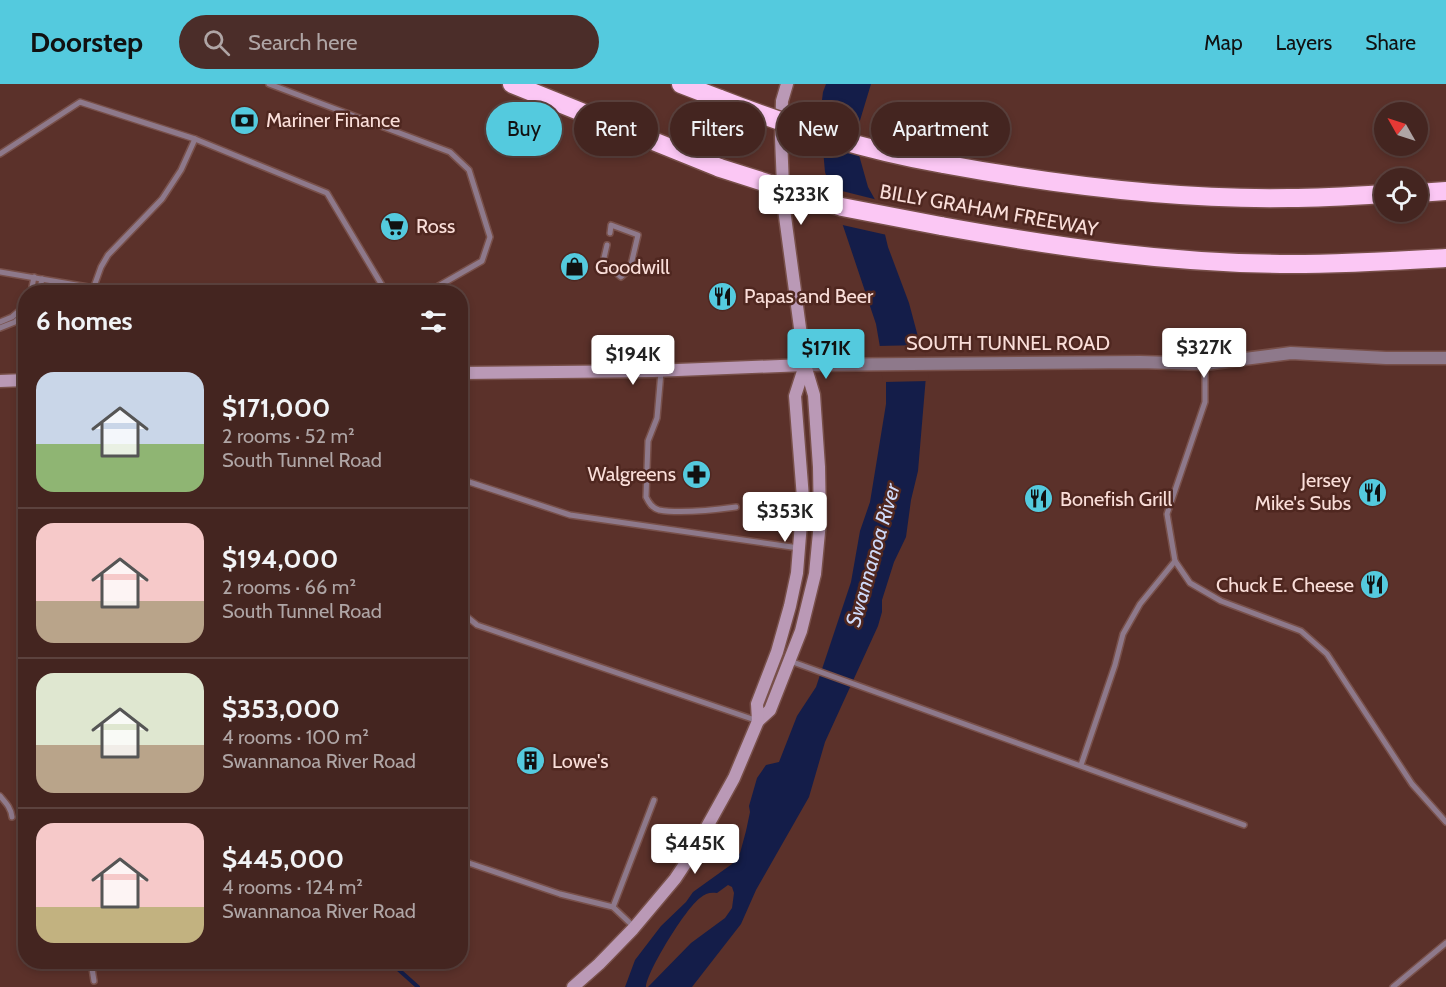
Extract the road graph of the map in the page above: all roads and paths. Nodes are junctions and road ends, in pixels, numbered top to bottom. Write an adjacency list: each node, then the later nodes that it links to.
1 (268, 84): 21 (lane)
2 (512, 84): 12 (highway, BILLY GRAHAM FREEWAY, bridge)
3 (681, 84): 9 (highway, BILLY GRAHAM FREEWAY, bridge)
4 (787, 84): 28 (main road)
5 (195, 139): 6 (lane); 19 (lane); 20 (lane)
6 (0, 154)
7 (1446, 191): 8 (highway)
8 (1428, 192)
9 (1374, 194)
10 (610, 233): 11 (lane)
11 (607, 245)
12 (1446, 258)
13 (0, 272): 14 (lane)
14 (34, 277): 15 (lane); 16 (lane)
15 (42, 279): 17 (lane); 18 (lane)
16 (32, 285)
17 (41, 285)
18 (75, 285)
19 (95, 285)
20 (382, 285)
21 (440, 285)
22 (18, 312): 24 (lane)
23 (18, 320): 25 (lane)
24 (0, 322)
25 (0, 328)
26 (1446, 358): 27 (street, SOUTH TUNNEL ROAD)
27 (1205, 364): 28 (street, SOUTH TUNNEL ROAD); 38 (lane)
28 (805, 365): 29 (main road, SOUTH TUNNEL ROAD); 34 (main road); 40 (main road)
29 (661, 370): 30 (main road, SOUTH TUNNEL ROAD); 36 (lane)
30 (468, 373)
31 (18, 380): 32 (main road)
32 (0, 381)
33 (468, 482): 37 (lane)
34 (803, 498): 35 (lane); 37 (main road)
35 (763, 499)
36 (736, 507)
37 (800, 549): 41 (main road)
38 (1175, 561): 42 (lane); 46 (lane)
39 (468, 618): 41 (lane)
40 (790, 661): 41 (main road); 42 (lane)
41 (758, 721): 50 (main road)
42 (1081, 765): 47 (lane)
43 (0, 796): 45 (lane)
44 (654, 800): 49 (lane)
45 (12, 817)
46 (1446, 822)
47 (1244, 825)
48 (468, 863): 49 (lane)
49 (614, 907): 50 (lane)
50 (635, 927): 54 (main road)
51 (1446, 943): 55 (lane)
52 (93, 969): 53 (lane)
53 (94, 981)
54 (573, 987)
55 (1393, 987)

